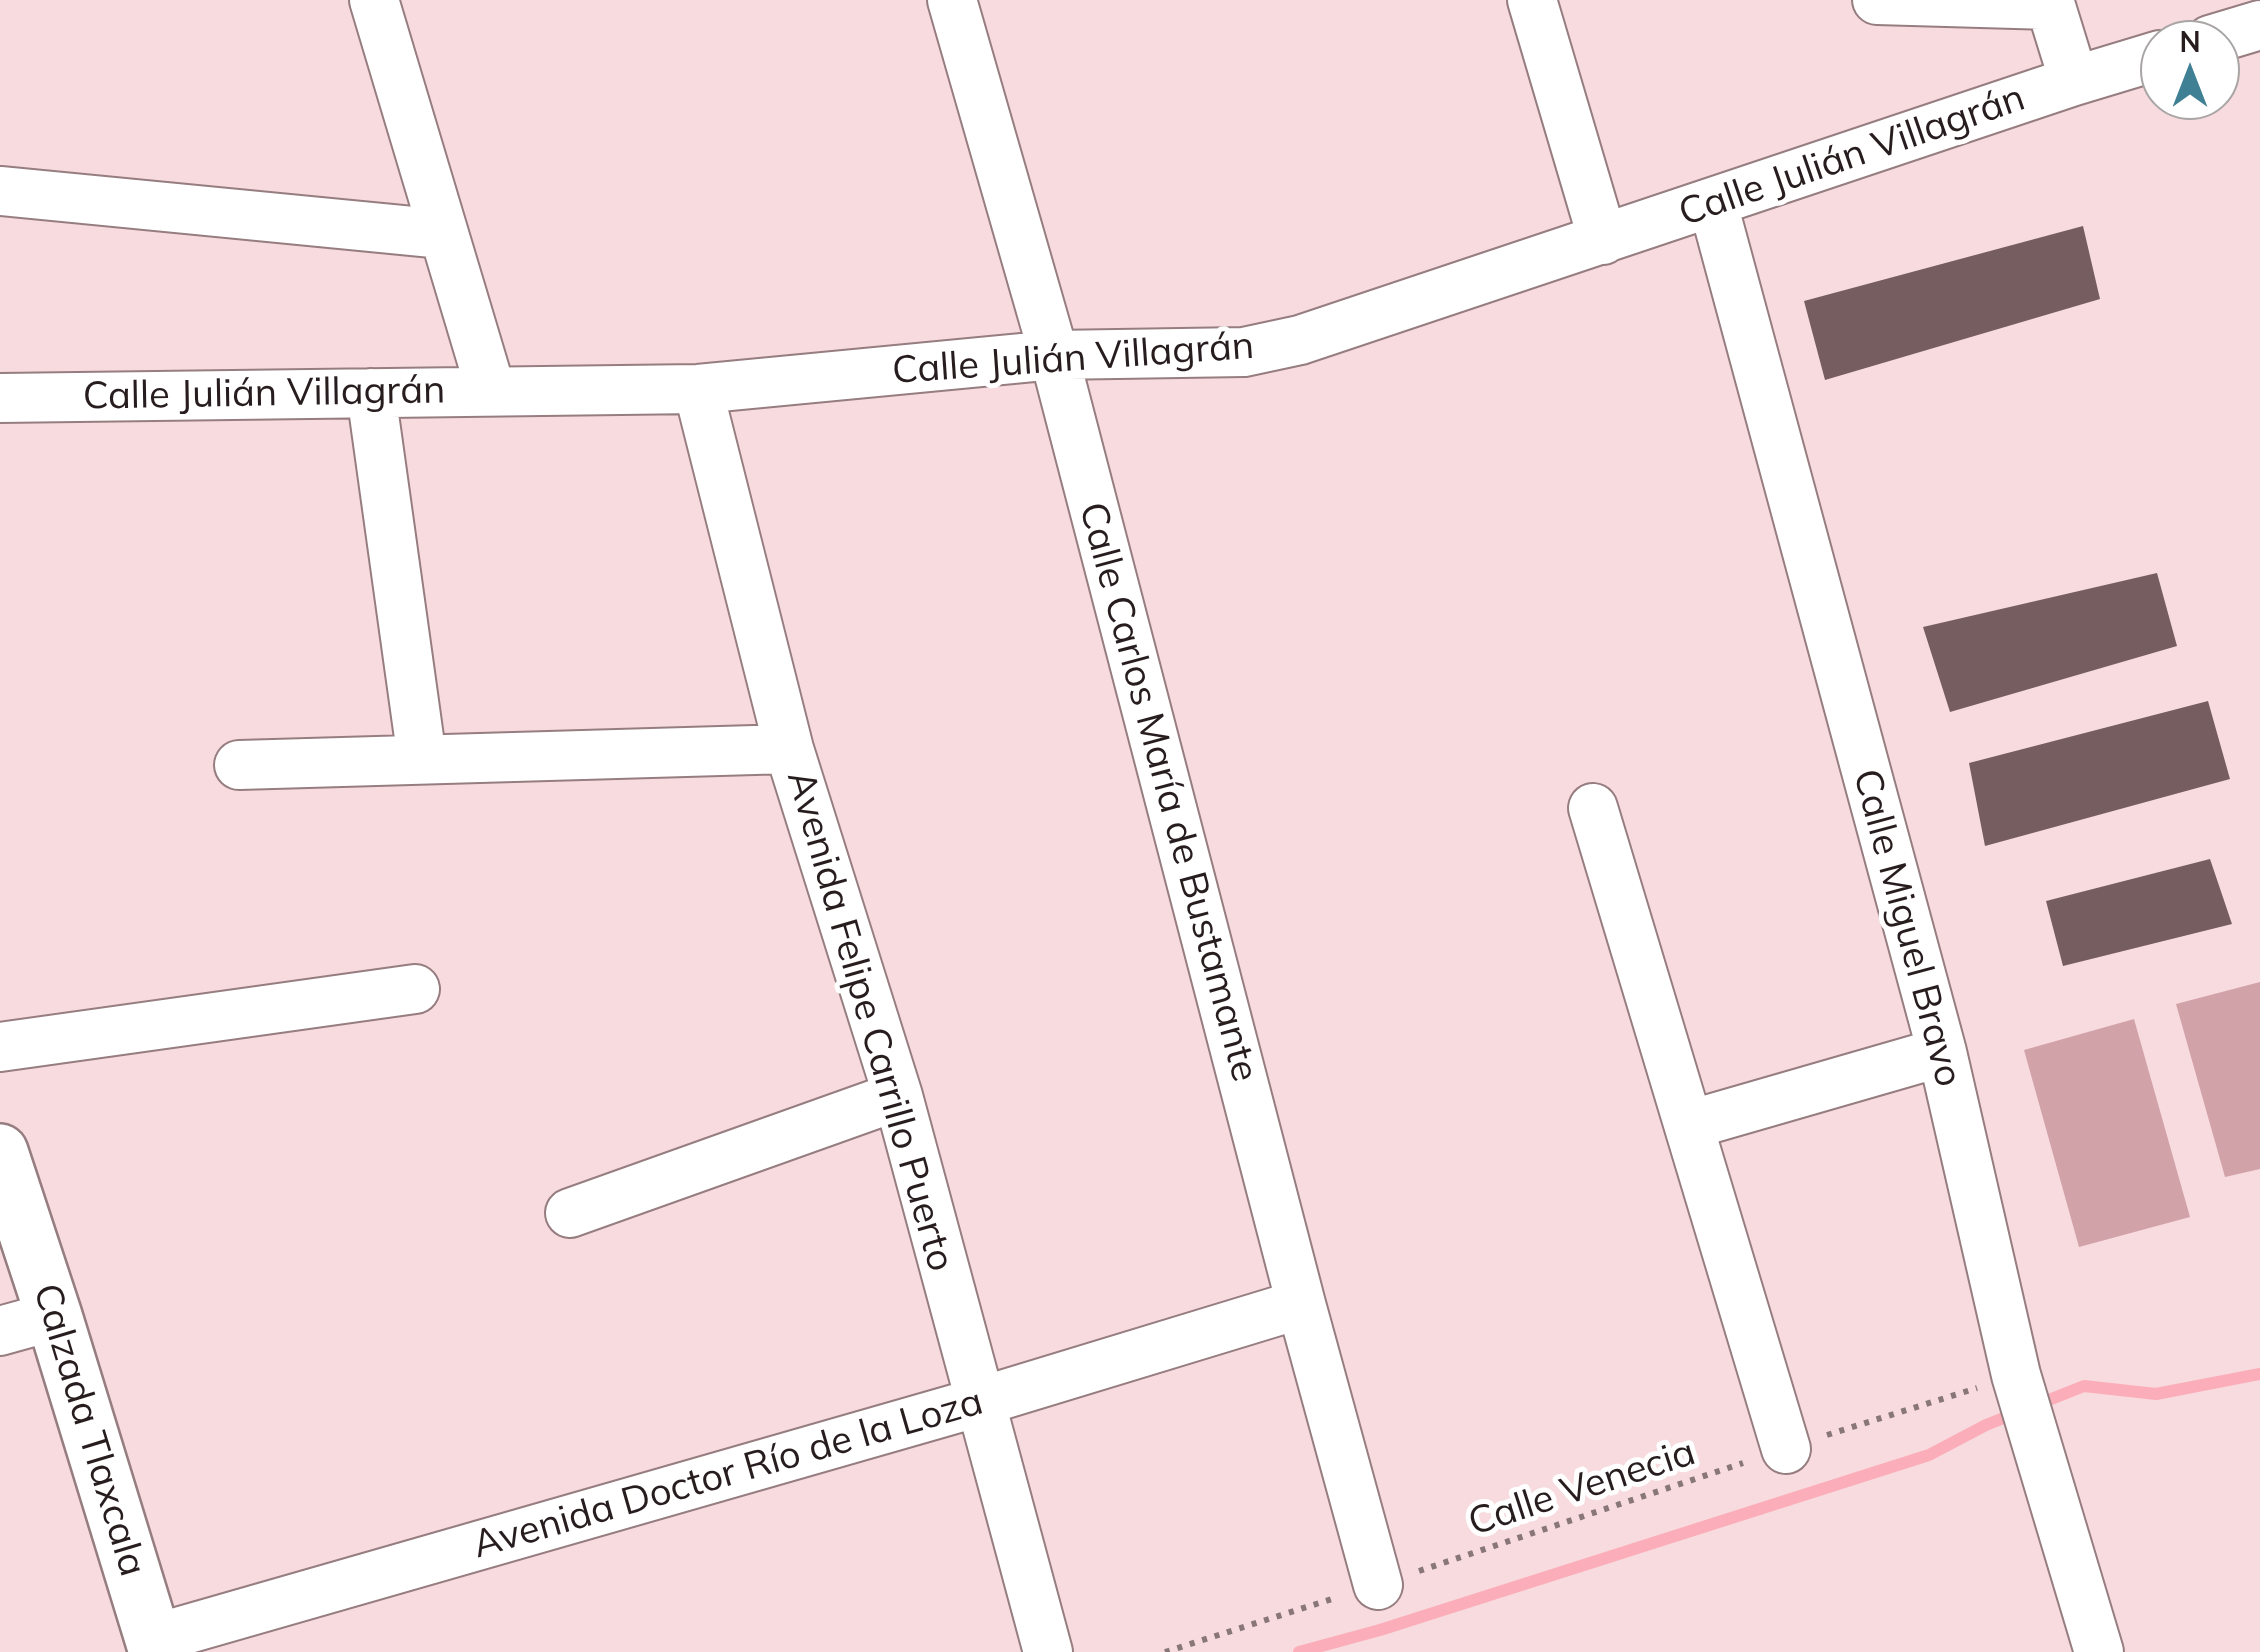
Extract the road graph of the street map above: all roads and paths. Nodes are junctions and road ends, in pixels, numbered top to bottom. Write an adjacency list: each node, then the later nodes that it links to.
1 (374, 0): 10 (street)
2 (952, 0): 12 (street, Calle Carlos María de Bustamante)
3 (1532, 0): 11 (street)
4 (1877, 0): 5 (street)
5 (2050, 2): 7 (street)
6 (2140, 61): 7 (street, Calle Julián Villagrán)
7 (2074, 81): 9 (street, Calle Julián Villagrán)
8 (0, 192): 10 (street)
9 (1713, 204): 11 (street, Calle Julián Villagrán); 23 (street, Calle Miguel Bravo)
10 (444, 234): 14 (street)
11 (1603, 240): 12 (street, Calle Julián Villagrán)
12 (1054, 355): 13 (street, Calle Julián Villagrán); 28 (street, Calle Carlos María de Bustamante)
13 (698, 388): 14 (street, Calle Julián Villagrán); 17 (street, Avenida Felipe Carrillo Puerto)
14 (491, 392): 15 (street, Calle Julián Villagrán)
15 (370, 393): 16 (street, Calle Julián Villagrán); 18 (street)
16 (0, 398)
17 (789, 750): 18 (street); 24 (street, Avenida Felipe Carrillo Puerto)
18 (422, 760): 19 (street)
19 (239, 765)
20 (1593, 808): 25 (street)
21 (415, 989): 22 (street)
22 (0, 1046)
23 (1942, 1052): 25 (street); 31 (street, Calle Miguel Bravo)
24 (898, 1096): 27 (street); 32 (street, Avenida Felipe Carrillo Puerto)
25 (1689, 1126): 33 (street)
26 (0, 1152): 29 (main road, Calzada Tlaxcala)
27 (570, 1213)
28 (1301, 1304): 32 (street, Avenida Doctor Río de la Loza); 34 (street, Calle Carlos María de Bustamante)
29 (54, 1316): 30 (street); 35 (main road, Calzada Tlaxcala)
30 (0, 1331)
31 (2016, 1375): 33 (path, Calle Venecia); 38 (street, Calle Miguel Bravo)
32 (979, 1402): 35 (street, Avenida Doctor Río de la Loza); 36 (street, Avenida Felipe Carrillo Puerto)
33 (1786, 1448): 34 (path, Calle Venecia)
34 (1378, 1585): 37 (path, Calle Venecia)
35 (156, 1646)
36 (1048, 1652)
37 (1165, 1652)
38 (2099, 1652)

